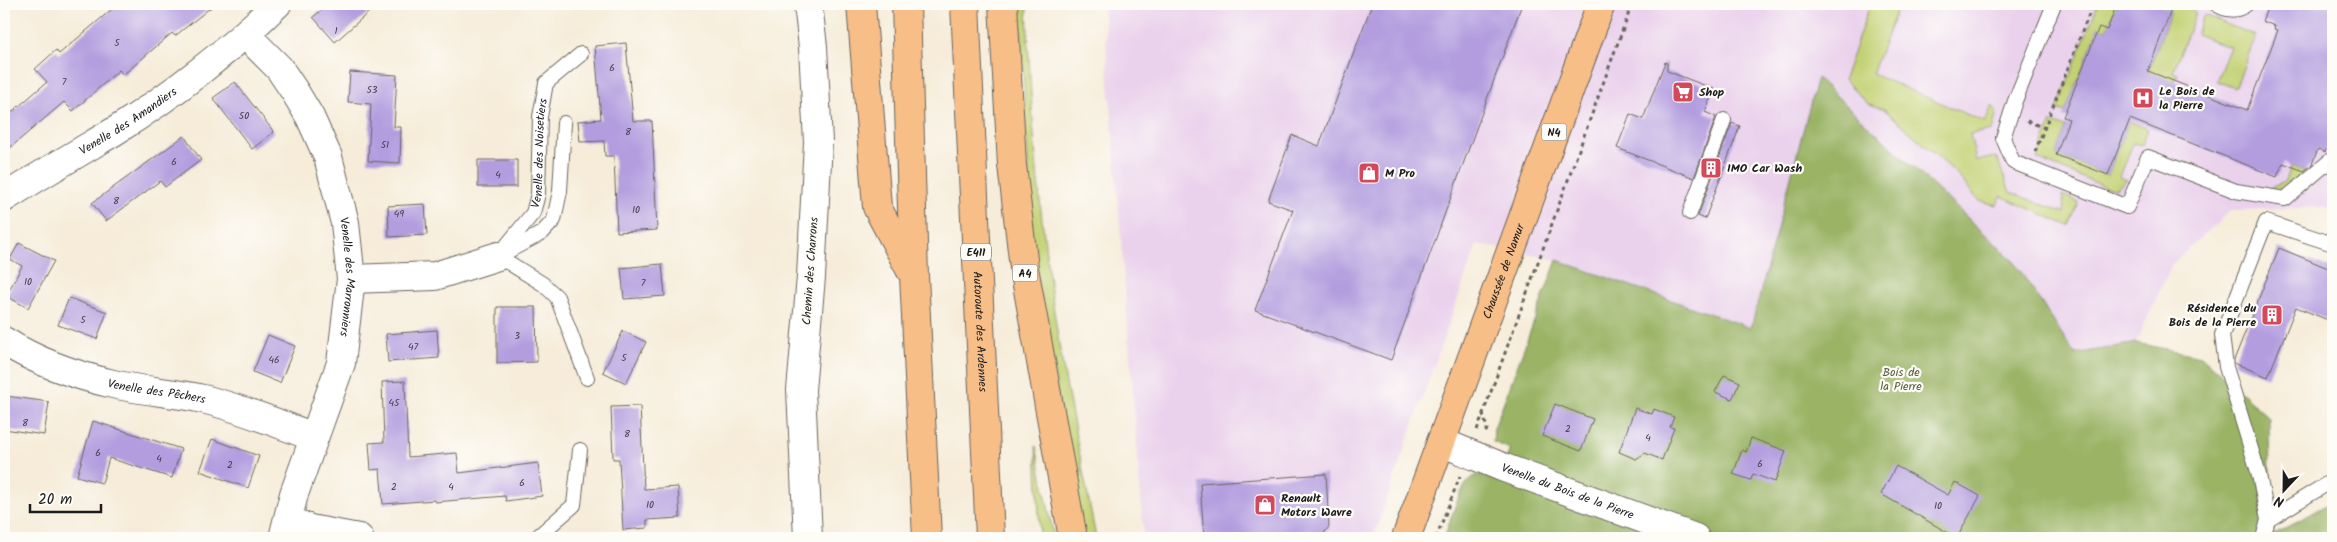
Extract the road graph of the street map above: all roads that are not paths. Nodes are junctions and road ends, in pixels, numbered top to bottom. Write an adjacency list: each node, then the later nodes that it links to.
1 (277, 4): 11 (street, Venelle des Amandiers)
2 (808, 4): 32 (street, Chemin des Charrons)
3 (861, 4): 20 (main road)
4 (906, 4): 20 (main road)
5 (965, 4): 34 (main road, Autoroute des Ardennes / E411)
6 (1003, 4): 35 (main road, A4)
7 (1601, 4): 25 (main road, Chaussée de Namur / N4)
8 (2054, 4): 15 (lane)
9 (2216, 4): 10 (lane)
10 (2247, 4)
11 (246, 35): 16 (street, Venelle des Amandiers); 21 (street, Venelle des Marronniers)
12 (580, 54): 19 (lane, Venelle des Noisetiers)
13 (1724, 120): 17 (lane)
14 (564, 123): 19 (lane, Venelle des Noisetiers)
15 (2333, 158)
16 (4, 198)
17 (1690, 213)
18 (2333, 244): 28 (lane)
19 (498, 256): 21 (street, Venelle des Noisetiers); 23 (lane)
20 (914, 276): 33 (main road)
21 (351, 279): 24 (street, Venelle des Marronniers)
22 (4, 341): 24 (street, Venelle des Pêchers)
23 (587, 378)
24 (314, 437): 29 (street, Venelle des Marronniers)
25 (1441, 442): 36 (main road, Chaussée de Namur / N4); 37 (street, Venelle du Bois de la Pierre)
26 (580, 450): 31 (lane)
27 (2333, 480): 28 (lane)
28 (2268, 520): 38 (lane)
29 (285, 529): 30 (street)
30 (359, 538)
31 (536, 538)
32 (808, 538)
33 (927, 538)
34 (990, 538)
35 (1074, 538)
36 (1406, 538)
37 (1696, 538)
38 (2263, 538)

